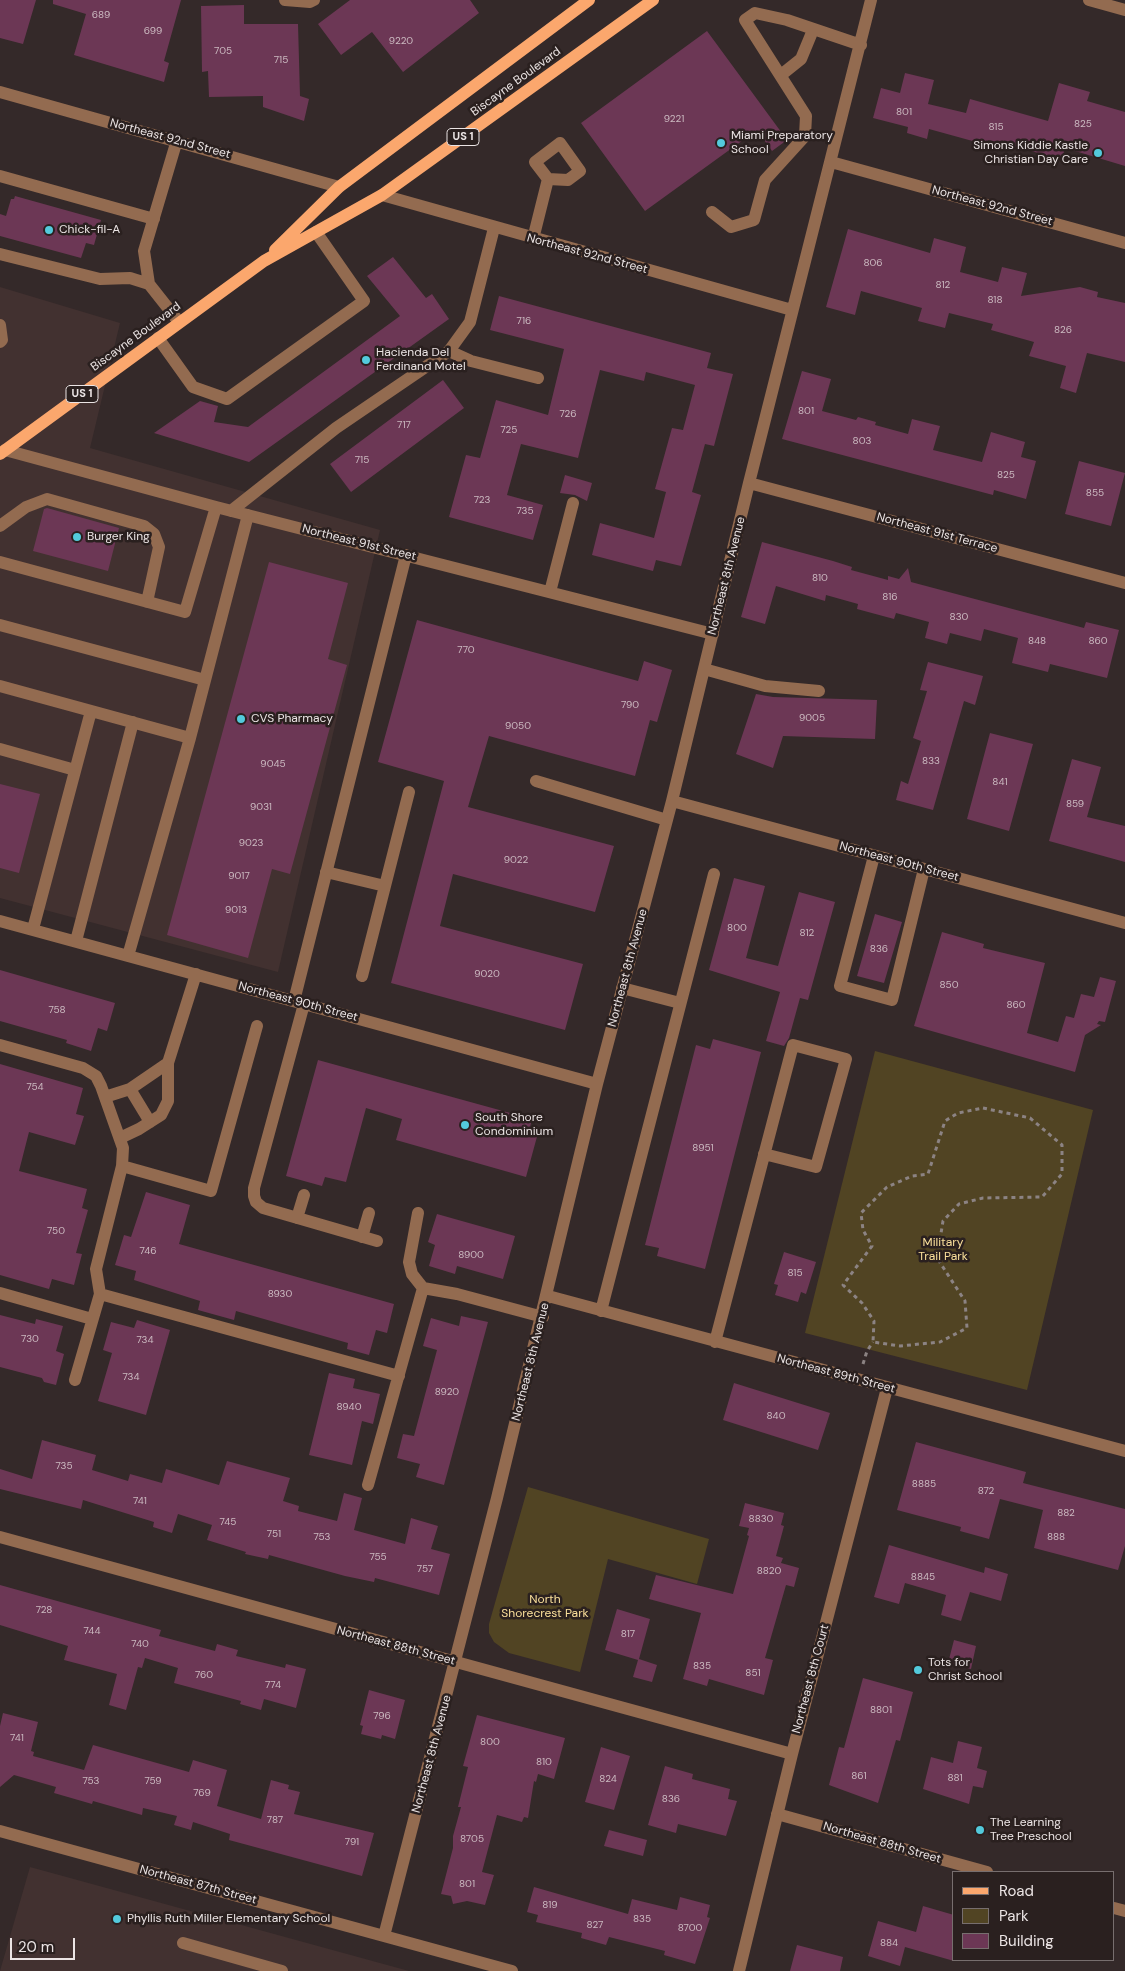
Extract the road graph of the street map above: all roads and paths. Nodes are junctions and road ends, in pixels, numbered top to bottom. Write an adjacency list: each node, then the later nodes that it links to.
1 (285, 0): 2 (street)
2 (314, 0)
3 (589, 0): 16 (main road, Biscayne Boulevard / US 1)
4 (653, 0): 17 (main road, Biscayne Boulevard / US 1)
5 (871, 0): 9 (street, Northeast 8th Avenue)
6 (1088, 0): 7 (street)
7 (1125, 10)
8 (813, 30): 9 (street); 10 (street); 10 (street)
9 (861, 45): 13 (street, Northeast 8th Avenue)
10 (781, 76): 18 (street)
11 (0, 92): 12 (street, Northeast 92nd Street)
12 (177, 140): 16 (street, Northeast 92nd Street); 19 (street)
13 (831, 162): 23 (street, Northeast 92nd Street); 27 (street, Northeast 8th Avenue)
14 (0, 176): 19 (street)
15 (548, 179): 22 (street)
16 (339, 187): 25 (main road, Biscayne Boulevard / US 1)
17 (382, 196): 20 (street, Northeast 92nd Street); 21 (main road, Biscayne Boulevard / US 1)
18 (712, 212)
19 (154, 219): 26 (street)
20 (494, 228): 22 (street, Northeast 92nd Street); 32 (street)
21 (316, 232): 25 (main road, Biscayne Boulevard / US 1); 30 (street)
22 (533, 239): 27 (street, Northeast 92nd Street)
23 (1125, 243)
24 (0, 254): 26 (street)
25 (264, 260): 28 (main road, Biscayne Boulevard / US 1)
26 (149, 284): 28 (street)
27 (792, 310): 35 (street, Northeast 8th Avenue)
28 (179, 322): 30 (main road, Biscayne Boulevard / US 1)
29 (0, 325): 31 (street)
30 (158, 338): 34 (main road, Biscayne Boulevard / US 1)
31 (0, 342)
32 (449, 351): 33 (street); 38 (street)
33 (538, 378)
34 (3, 452): 37 (street, Northeast 91st Street)
35 (750, 483): 43 (street, Northeast 91st Terrace); 47 (street, Northeast 8th Avenue)
36 (573, 503): 44 (street)
37 (216, 507): 38 (street, Northeast 91st Street); 45 (street)
38 (231, 511): 39 (street, Northeast 91st Street)
39 (248, 515): 41 (street, Northeast 91st Street); 49 (street)
40 (0, 526): 45 (street)
41 (406, 555): 44 (street, Northeast 91st Street); 63 (street)
42 (0, 562): 45 (street)
43 (1125, 583)
44 (550, 592): 47 (street, Northeast 91st Street)
45 (147, 602)
46 (0, 625): 49 (street)
47 (713, 634): 48 (street, Northeast 8th Avenue)
48 (704, 669): 51 (street); 59 (street, Northeast 8th Avenue)
49 (205, 680): 54 (street)
50 (0, 686): 52 (street)
51 (819, 691)
52 (91, 711): 53 (street); 56 (street)
53 (133, 722): 54 (street); 69 (street)
54 (190, 738): 70 (street)
55 (0, 749): 56 (street)
56 (75, 770): 68 (street)
57 (536, 782): 60 (street)
58 (409, 792): 65 (street)
59 (672, 801): 60 (street, Northeast 8th Avenue); 61 (street, Northeast 90th Street)
60 (667, 820): 73 (street, Northeast 8th Avenue)
61 (874, 856): 62 (street, Northeast 90th Street); 62 (street)
62 (924, 869): 67 (street, Northeast 90th Street)
63 (326, 872): 65 (street); 74 (street)
64 (714, 874): 75 (street)
65 (385, 886): 72 (street)
66 (0, 920): 68 (street, Northeast 90th Street)
67 (1125, 923)
68 (33, 930): 69 (street, Northeast 90th Street)
69 (76, 941): 70 (street, Northeast 90th Street)
70 (128, 956): 71 (street, Northeast 90th Street)
71 (196, 974): 74 (street, Northeast 90th Street); 78 (street)
72 (362, 976)
73 (622, 988): 75 (street); 79 (street, Northeast 8th Avenue)
74 (299, 1002): 79 (street, Northeast 90th Street); 89 (street)
75 (680, 1003): 96 (street)
76 (257, 1026): 85 (street)
77 (0, 1045): 81 (street)
78 (168, 1063): 80 (street); 82 (street)
79 (597, 1084): 95 (street, Northeast 8th Avenue)
80 (130, 1089): 81 (street); 82 (street)
81 (105, 1097): 83 (street)
82 (150, 1122): 83 (street)
83 (120, 1138): 85 (street)
84 (764, 1154): 84 (street); 99 (street)
85 (122, 1166): 94 (street)
86 (304, 1195): 89 (street)
87 (369, 1213): 90 (street)
88 (418, 1213): 92 (street)
89 (297, 1218): 90 (street)
90 (362, 1237): 91 (street)
91 (377, 1242)
92 (423, 1288): 97 (street); 102 (street)
93 (0, 1293): 98 (street)
94 (100, 1294): 98 (street); 102 (street)
95 (548, 1296): 96 (street, Northeast 89th Street); 97 (street, Northeast 8th Avenue)
96 (601, 1311): 99 (street, Northeast 89th Street)
97 (542, 1317): 108 (street, Northeast 8th Avenue)
98 (92, 1318): 103 (street)
99 (715, 1342): 104 (street, Northeast 89th Street)
100 (873, 1342): 100 (path); 101 (path)
101 (861, 1371)
102 (399, 1376): 106 (street)
103 (75, 1380)
104 (887, 1388): 105 (street, Northeast 89th Street); 109 (street, Northeast 8th Court)
105 (1125, 1451)
106 (368, 1485)
107 (0, 1537): 108 (street, Northeast 88th Street)
108 (455, 1663): 109 (street, Northeast 88th Street); 113 (street, Northeast 8th Avenue)
109 (792, 1754): 110 (street, Northeast 8th Court)
110 (777, 1814): 112 (street, Northeast 88th Street); 117 (street, Northeast 8th Court)
111 (0, 1830): 113 (street, Northeast 87th Street)
112 (983, 1871)
113 (384, 1936): 116 (street, Northeast 87th Street)
114 (182, 1943): 115 (street)
115 (282, 1971)
116 (512, 1971)
117 (739, 1971)

